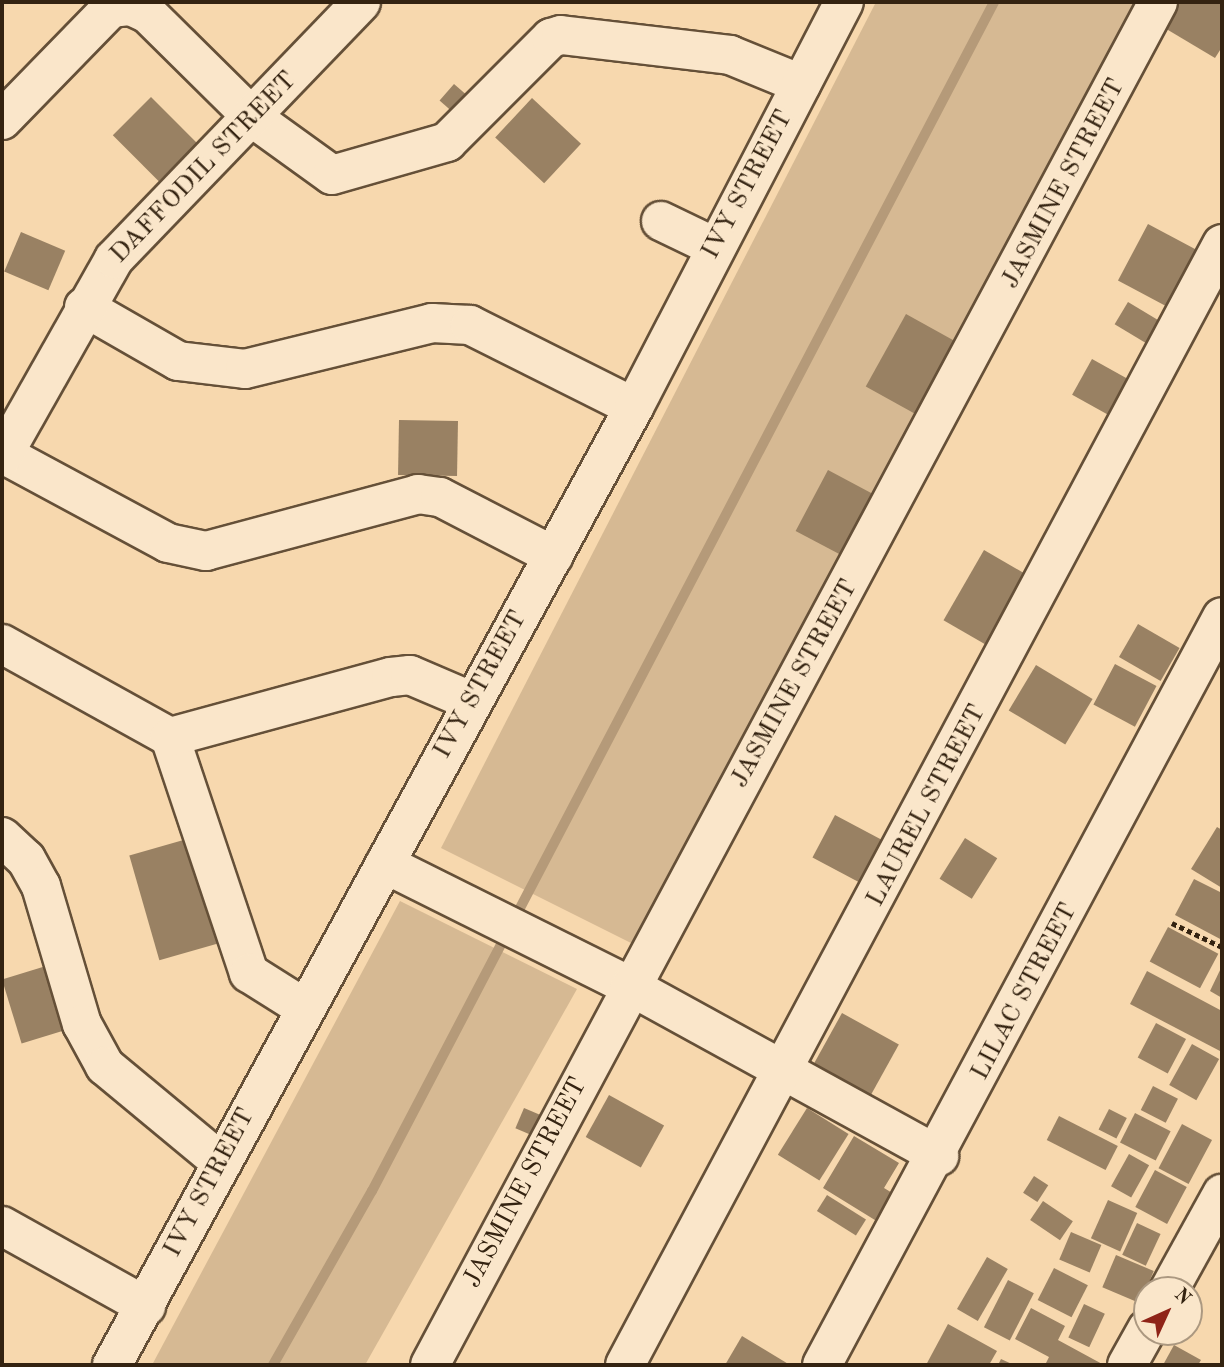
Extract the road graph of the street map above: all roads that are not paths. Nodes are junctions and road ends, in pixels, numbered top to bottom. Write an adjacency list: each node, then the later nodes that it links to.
1 (361, 2): 5 (street, DAFFODIL STREET)
2 (844, 2): 4 (street, IVY STREET)
3 (1158, 2): 20 (street, JASMINE STREET)
4 (801, 84): 5 (street); 9 (street, IVY STREET)
5 (253, 118): 6 (street); 10 (street, DAFFODIL STREET)
6 (2, 120)
7 (661, 221): 9 (street)
8 (1222, 244): 22 (street, LAUREL STREET)
9 (715, 247): 11 (street, IVY STREET)
10 (84, 307): 11 (street); 12 (street, DAFFODIL STREET)
11 (634, 407): 13 (street, IVY STREET)
12 (2, 455): 13 (street)
13 (554, 556): 16 (street, IVY STREET)
14 (1222, 617): 23 (street, LILAC STREET)
15 (2, 644): 17 (street)
16 (471, 701): 17 (street); 19 (street, IVY STREET)
17 (170, 737): 21 (street)
18 (2, 837): 24 (street)
19 (385, 864): 20 (street); 21 (street, IVY STREET)
20 (630, 986): 22 (street); 31 (street, JASMINE STREET)
21 (303, 1007): 24 (street, IVY STREET)
22 (786, 1073): 23 (street); 32 (street, LAUREL STREET)
23 (939, 1156): 33 (street, LILAC STREET)
24 (222, 1163): 28 (street, IVY STREET)
25 (1222, 1194): 27 (street)
26 (2, 1226): 28 (street)
27 (1177, 1276)
28 (146, 1306): 30 (street, IVY STREET)
29 (1137, 1346): 34 (street)
30 (112, 1365)
31 (430, 1365)
32 (625, 1365)
33 (822, 1365)
34 (1126, 1365)

